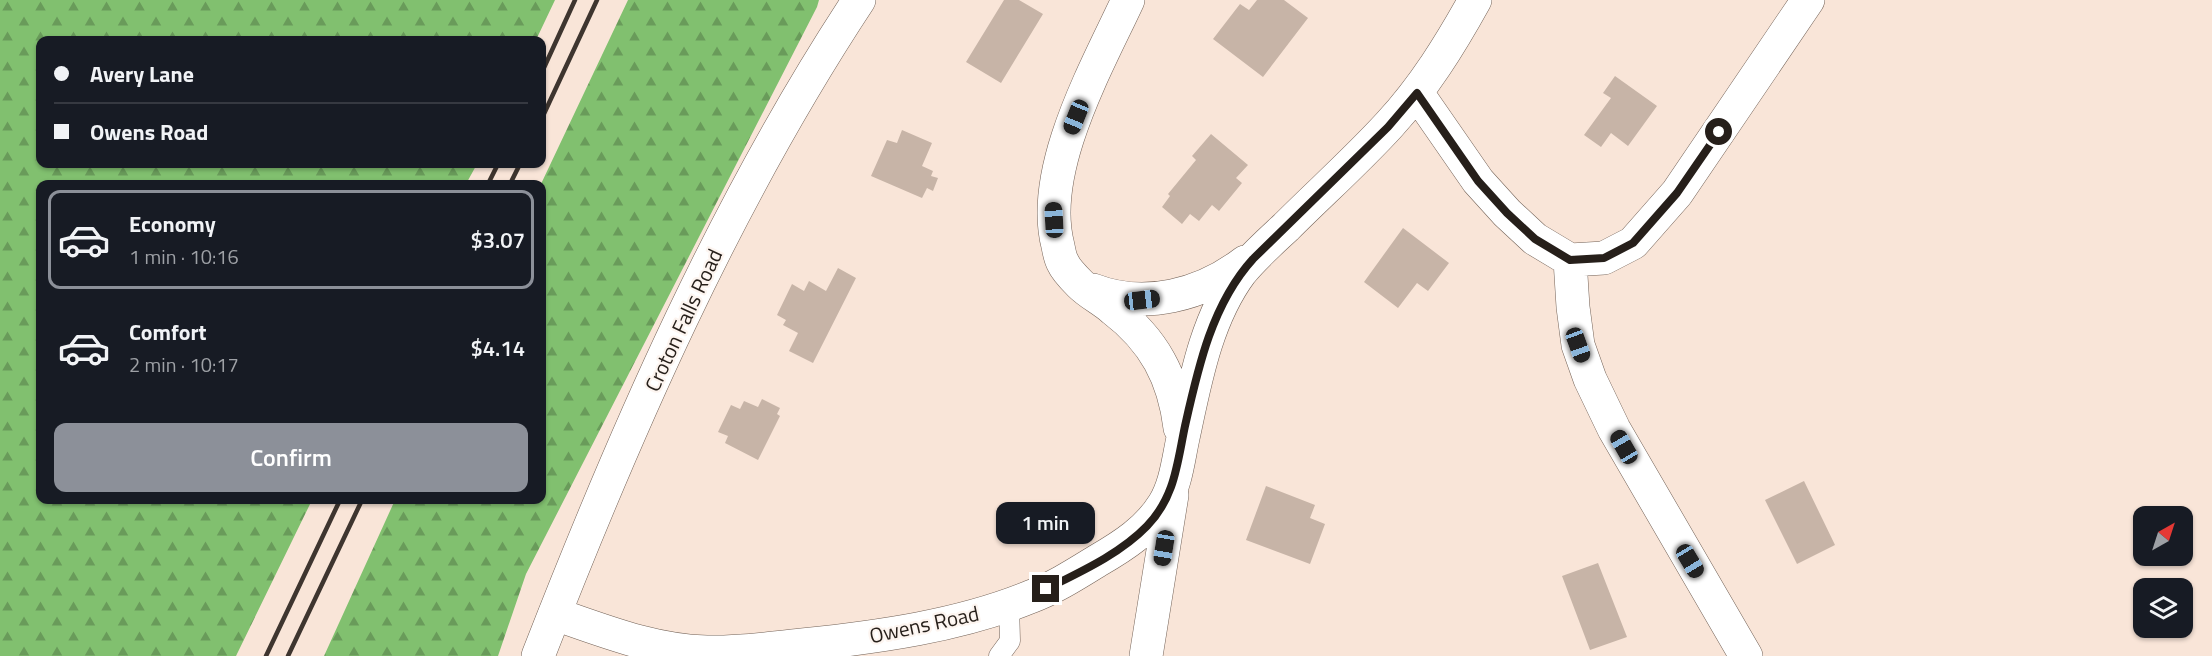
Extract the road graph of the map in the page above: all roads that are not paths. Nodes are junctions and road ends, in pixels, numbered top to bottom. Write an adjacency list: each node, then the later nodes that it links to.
1 (859, 0): 12 (street, Croton Falls Road)
2 (1128, 0): 8 (street)
3 (1475, 0): 5 (street)
4 (1808, 0): 7 (street)
5 (1417, 93): 6 (street); 7 (street)
6 (1265, 247): 8 (street); 9 (street, Owens Road)
7 (1570, 260): 16 (street)
8 (1081, 285): 9 (street)
9 (1182, 442): 10 (street, Owens Road)
10 (1174, 483): 11 (street, Owens Road); 15 (street)
11 (1009, 604): 12 (street, Owens Road); 14 (lane)
12 (555, 614): 13 (street, Croton Falls Road)
13 (538, 656)
14 (999, 656)
15 (1146, 656)
16 (1746, 656)

